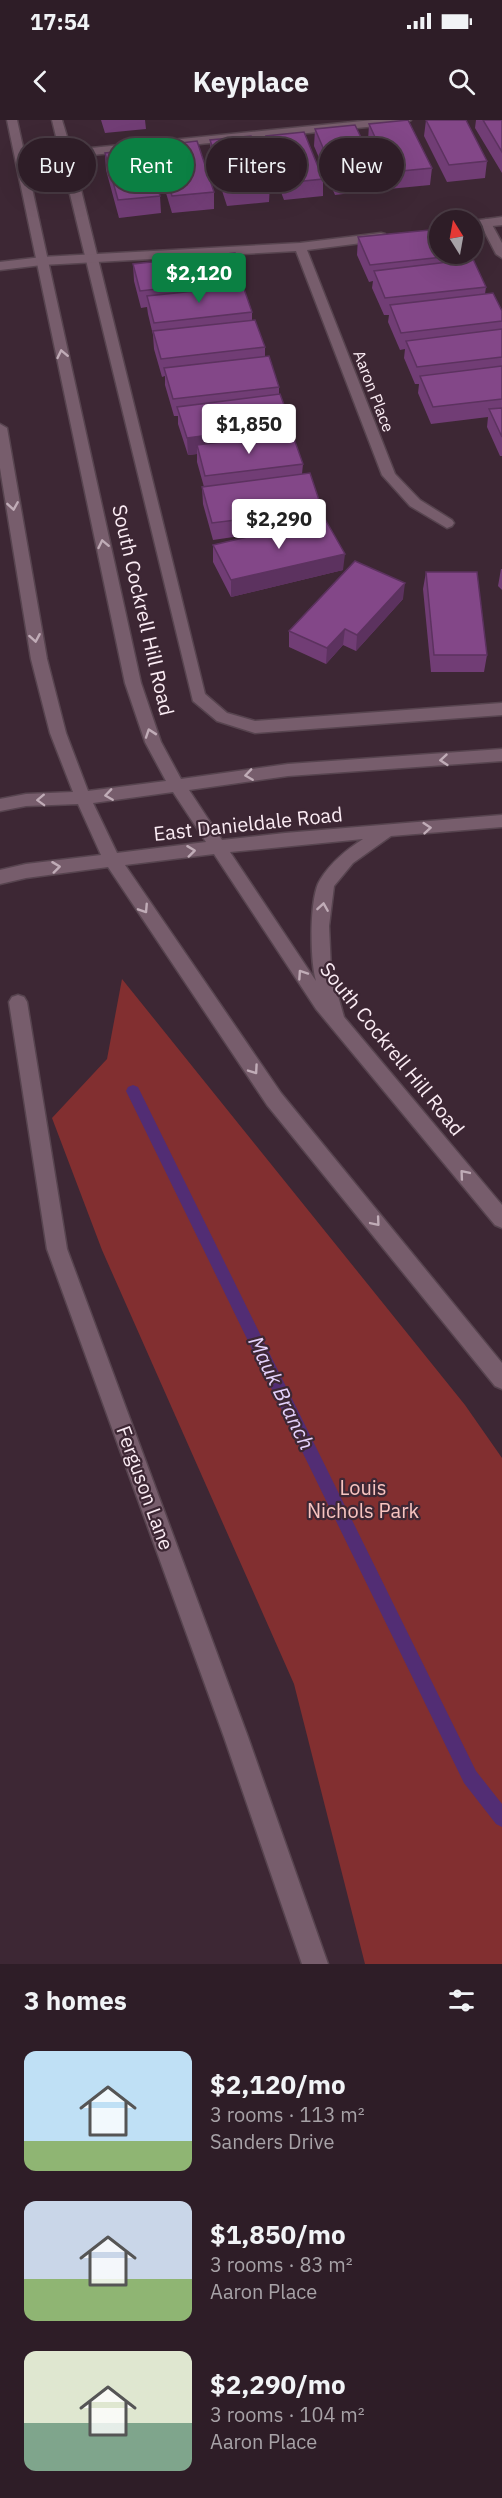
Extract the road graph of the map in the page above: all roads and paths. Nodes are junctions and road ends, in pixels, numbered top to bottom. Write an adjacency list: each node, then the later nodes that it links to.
1 (12, 120): 14 (main road, South Cockrell Hill Road)
2 (57, 120): 4 (main road)
3 (406, 120): 5 (main road)
4 (62, 138)
5 (96, 151)
6 (76, 192): 13 (main road)
7 (502, 221): 9 (main road)
8 (483, 223): 9 (main road)
9 (486, 223): 12 (main road)
10 (393, 235): 11 (main road)
11 (300, 248): 13 (main road); 17 (main road, Aaron Place)
12 (502, 254)
13 (92, 258): 14 (main road); 18 (main road)
14 (42, 261): 15 (main road); 20 (main road, South Cockrell Hill Road, one-way to 14)
15 (0, 266)
16 (0, 428): 21 (main road, one-way to 21)
17 (447, 523)
18 (502, 709)
19 (502, 755): 20 (main road, one-way to 20)
20 (177, 785): 21 (main road, one-way to 21); 25 (main road, South Cockrell Hill Road)
21 (83, 798): 22 (main road, one-way to 22); 26 (main road)
22 (0, 805)
23 (502, 821): 24 (main road, East Danieldale Road, one-way to 23)
24 (387, 831): 25 (main road, East Danieldale Road); 29 (main road, one-way to 24)
25 (218, 848): 26 (main road, East Danieldale Road, one-way to 25); 29 (main road, South Cockrell Hill Road, one-way to 25)
26 (112, 860): 27 (main road, East Danieldale Road, one-way to 26); 31 (main road, one-way to 31)
27 (0, 877)
28 (18, 1002): 32 (main road, Ferguson Lane)
29 (340, 1025): 30 (main road, South Cockrell Hill Road, one-way to 29)
30 (502, 1219)
31 (502, 1379)
32 (315, 1964)

